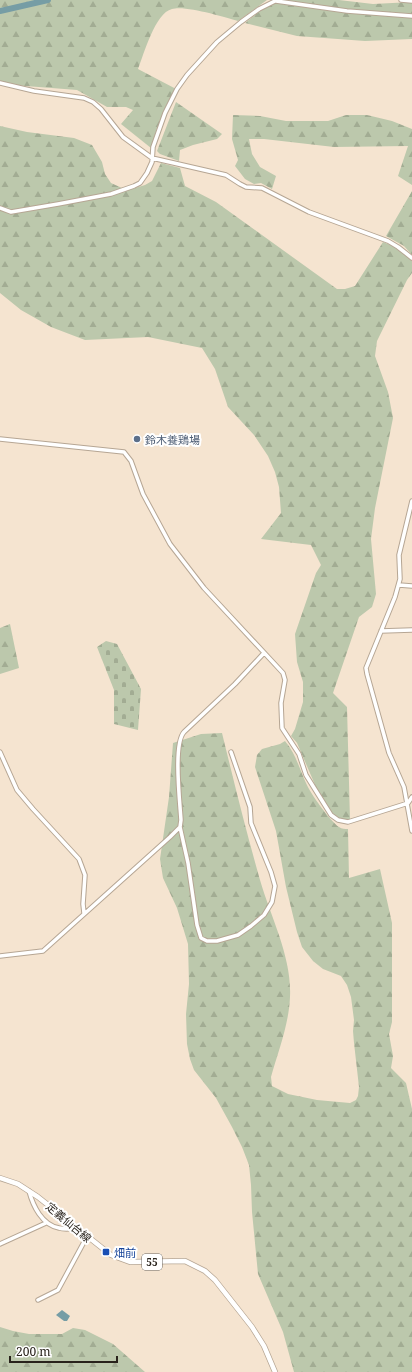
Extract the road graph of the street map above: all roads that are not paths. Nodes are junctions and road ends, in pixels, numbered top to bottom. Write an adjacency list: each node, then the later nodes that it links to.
1 (401, 0): 3 (street)
2 (276, 1): 4 (street); 6 (street)
3 (412, 1)
4 (412, 16)
5 (0, 83): 6 (street)
6 (152, 158): 7 (street); 8 (street)
7 (0, 208)
8 (412, 258)
9 (0, 439): 16 (street)
10 (412, 501): 11 (street)
11 (411, 515): 12 (street)
12 (399, 585): 13 (street); 15 (street)
13 (412, 586)
14 (412, 630): 15 (street)
15 (381, 631): 20 (street)
16 (264, 653): 20 (street); 22 (street)
17 (0, 752): 24 (street)
18 (231, 752): 22 (street)
19 (412, 797): 20 (street)
20 (408, 802): 21 (street)
21 (410, 809): 23 (street)
22 (180, 827): 24 (street)
23 (412, 831)
24 (84, 913): 25 (street)
25 (0, 956)
26 (0, 1178): 27 (main road, 定義仙台線 / 55)
27 (29, 1191): 28 (street); 29 (main road, 定義仙台線 / 55)
28 (46, 1223): 29 (street); 31 (street)
29 (78, 1230): 30 (main road, 定義仙台線 / 55)
30 (88, 1238): 32 (street); 33 (main road, 定義仙台線 / 55)
31 (0, 1244)
32 (38, 1300)
33 (275, 1372)

